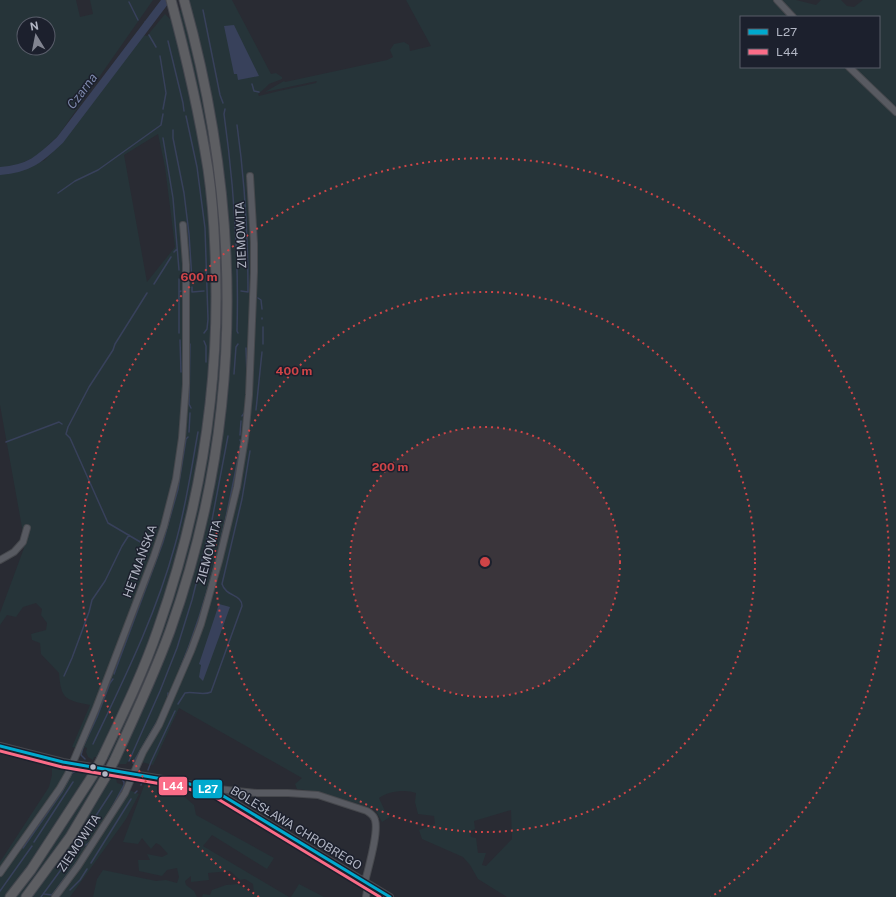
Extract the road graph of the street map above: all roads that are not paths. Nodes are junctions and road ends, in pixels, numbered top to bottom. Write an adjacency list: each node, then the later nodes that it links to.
1 (172, 0): 17 (highway, bridge)
2 (776, 0): 4 (street)
3 (185, 2): 18 (highway, bridge)
4 (792, 16)
5 (850, 68): 6 (street)
6 (896, 112)
7 (250, 176): 13 (street, ZIEMOWITA)
8 (183, 225): 12 (street, HETMAŃSKA)
9 (27, 528): 10 (street)
10 (0, 560)
11 (0, 746): 12 (street, BOLESŁAWA CHROBREGO)
12 (72, 764): 13 (street, BOLESŁAWA CHROBREGO); 15 (street, HETMAŃSKA)
13 (134, 774): 14 (street, BOLESŁAWA CHROBREGO); 19 (street, ZIEMOWITA)
14 (215, 791): 16 (street, BOLESŁAWA CHROBREGO); 16 (street)
15 (0, 873)
16 (366, 883): 20 (street); 21 (street, BOLESŁAWA CHROBREGO)
17 (10, 897)
18 (26, 897)
19 (55, 897)
20 (366, 897)
21 (390, 897)

